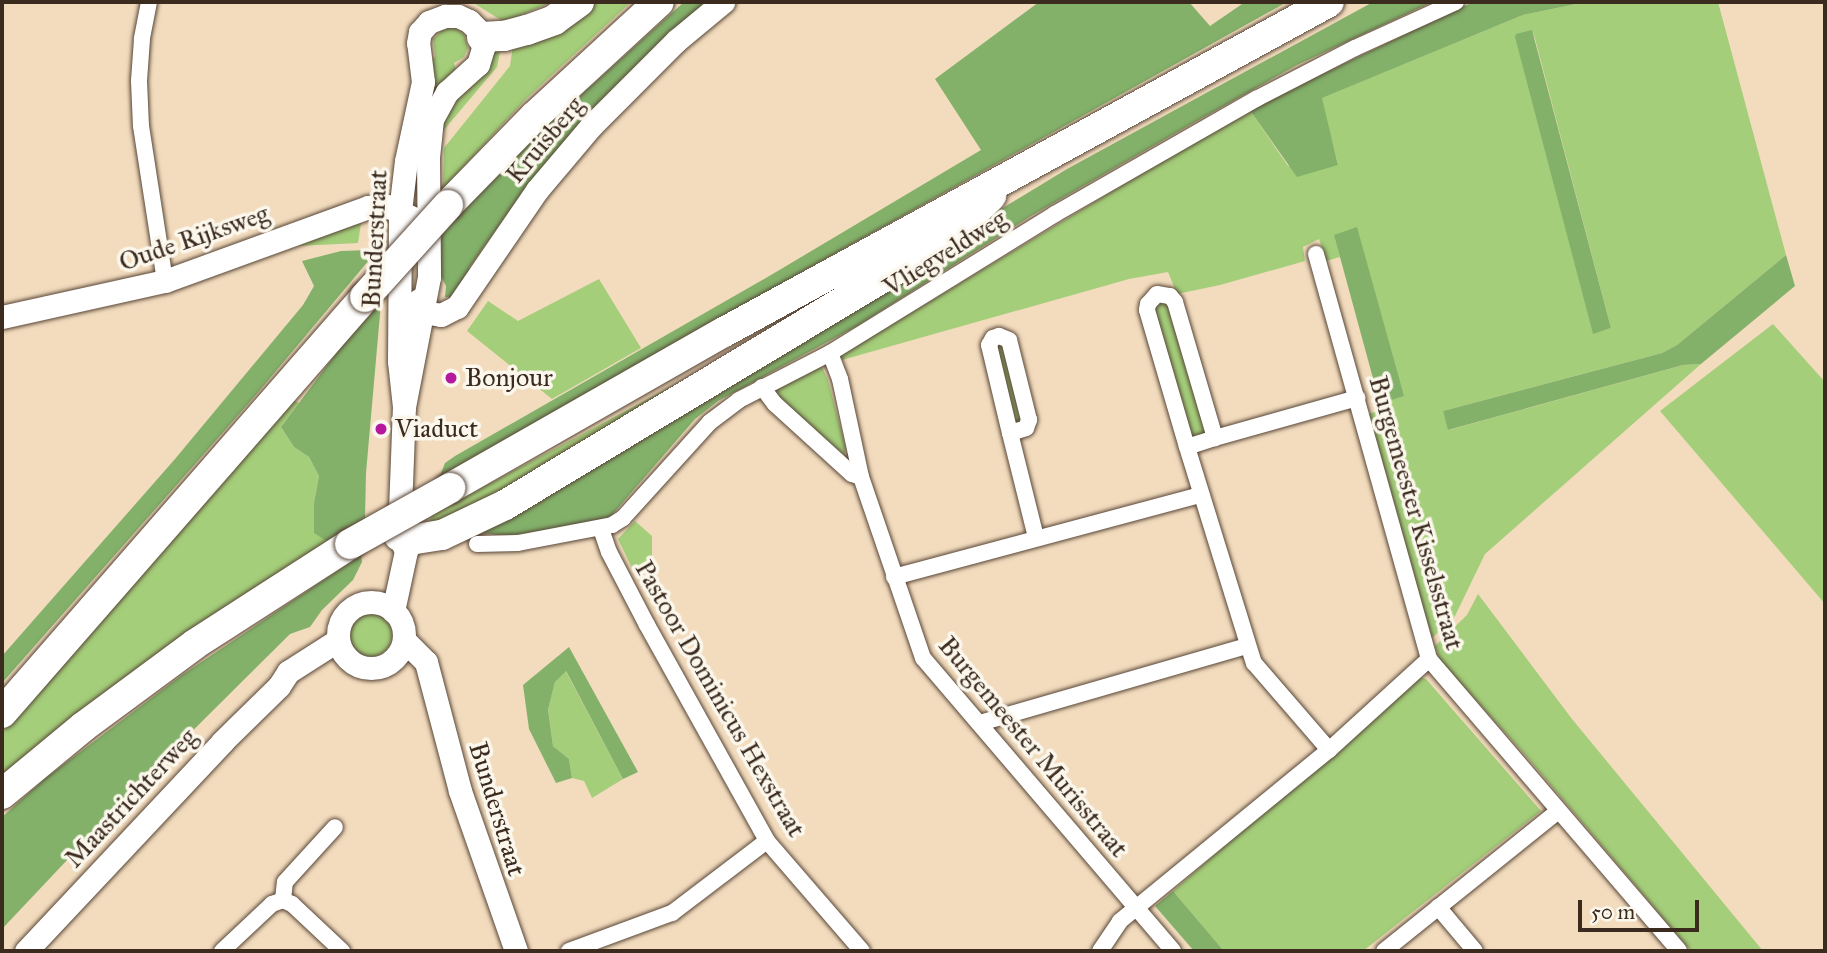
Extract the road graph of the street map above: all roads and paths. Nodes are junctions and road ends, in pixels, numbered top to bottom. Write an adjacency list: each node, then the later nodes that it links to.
1 (149, 2): 12 (street)
2 (579, 2): 8 (highway)
3 (659, 2): 35 (highway, bridge)
4 (723, 2): 13 (main road, Kruisberg)
5 (1329, 2): 9 (highway)
6 (1456, 2): 15 (street, Vliegveldweg)
7 (439, 9): 8 (main road); 10 (main road, Bunderstraat)
8 (482, 37): 13 (main road, Bunderstraat)
9 (1013, 173): 25 (highway); 38 (highway, bridge)
10 (400, 211): 12 (main road, Oude Rijksweg); 13 (main road); 18 (main road, Bunderstraat)
11 (1316, 254): 17 (street, Burgemeester Kisselsstraat)
12 (165, 281): 14 (main road, Oude Rijksweg)
13 (423, 312): 18 (main road, Bunderstraat)
14 (2, 317)
15 (830, 353): 16 (street, Vliegveldweg); 22 (street, Burgemeester Murisstraat)
16 (762, 387): 22 (street); 24 (street, Vliegveldweg)
17 (1357, 398): 20 (street); 34 (street, Burgemeester Kisselsstraat)
18 (404, 407): 25 (main road, Bunderstraat)
19 (1010, 433): 19 (street); 26 (street)
20 (1215, 438): 21 (street); 21 (street)
21 (1187, 447): 23 (street)
22 (861, 477): 28 (street, Burgemeester Murisstraat)
23 (1200, 495): 26 (street); 31 (street)
24 (601, 529): 27 (street, Vliegveldweg); 41 (street, Pastoor Dominicus Hexstraat)
25 (399, 536): 29 (main road, Bunderstraat); 30 (main road, Bunderstraat)
26 (1036, 537): 28 (street)
27 (477, 544)
28 (894, 577): 36 (street, Burgemeester Murisstraat)
29 (371, 602): 30 (main road); 32 (main road)
30 (393, 611): 33 (main road)
31 (1247, 646): 36 (street); 37 (street)
32 (342, 649): 33 (main road); 45 (main road, Maastrichterweg)
33 (399, 650): 48 (main road, Bunderstraat)
34 (1429, 659): 37 (street); 39 (street, Burgemeester Kisselsstraat)
35 (2, 713)
36 (980, 723): 44 (street, Burgemeester Murisstraat)
37 (1329, 750): 44 (street)
38 (2, 794)
39 (1557, 811): 43 (street); 55 (street, Burgemeester Kisselsstraat)
40 (335, 827): 42 (street)
41 (768, 841): 49 (street); 50 (street, Pastoor Dominicus Hexstraat)
42 (283, 900): 46 (street); 47 (street)
43 (1438, 907): 53 (street); 54 (street)
44 (1136, 908): 51 (street); 52 (street, Burgemeester Murisstraat)
45 (26, 951)
46 (222, 951)
47 (342, 951)
48 (516, 951)
49 (569, 951)
50 (862, 951)
51 (1100, 951)
52 (1173, 951)
53 (1384, 951)
54 (1475, 951)
55 (1679, 951)

